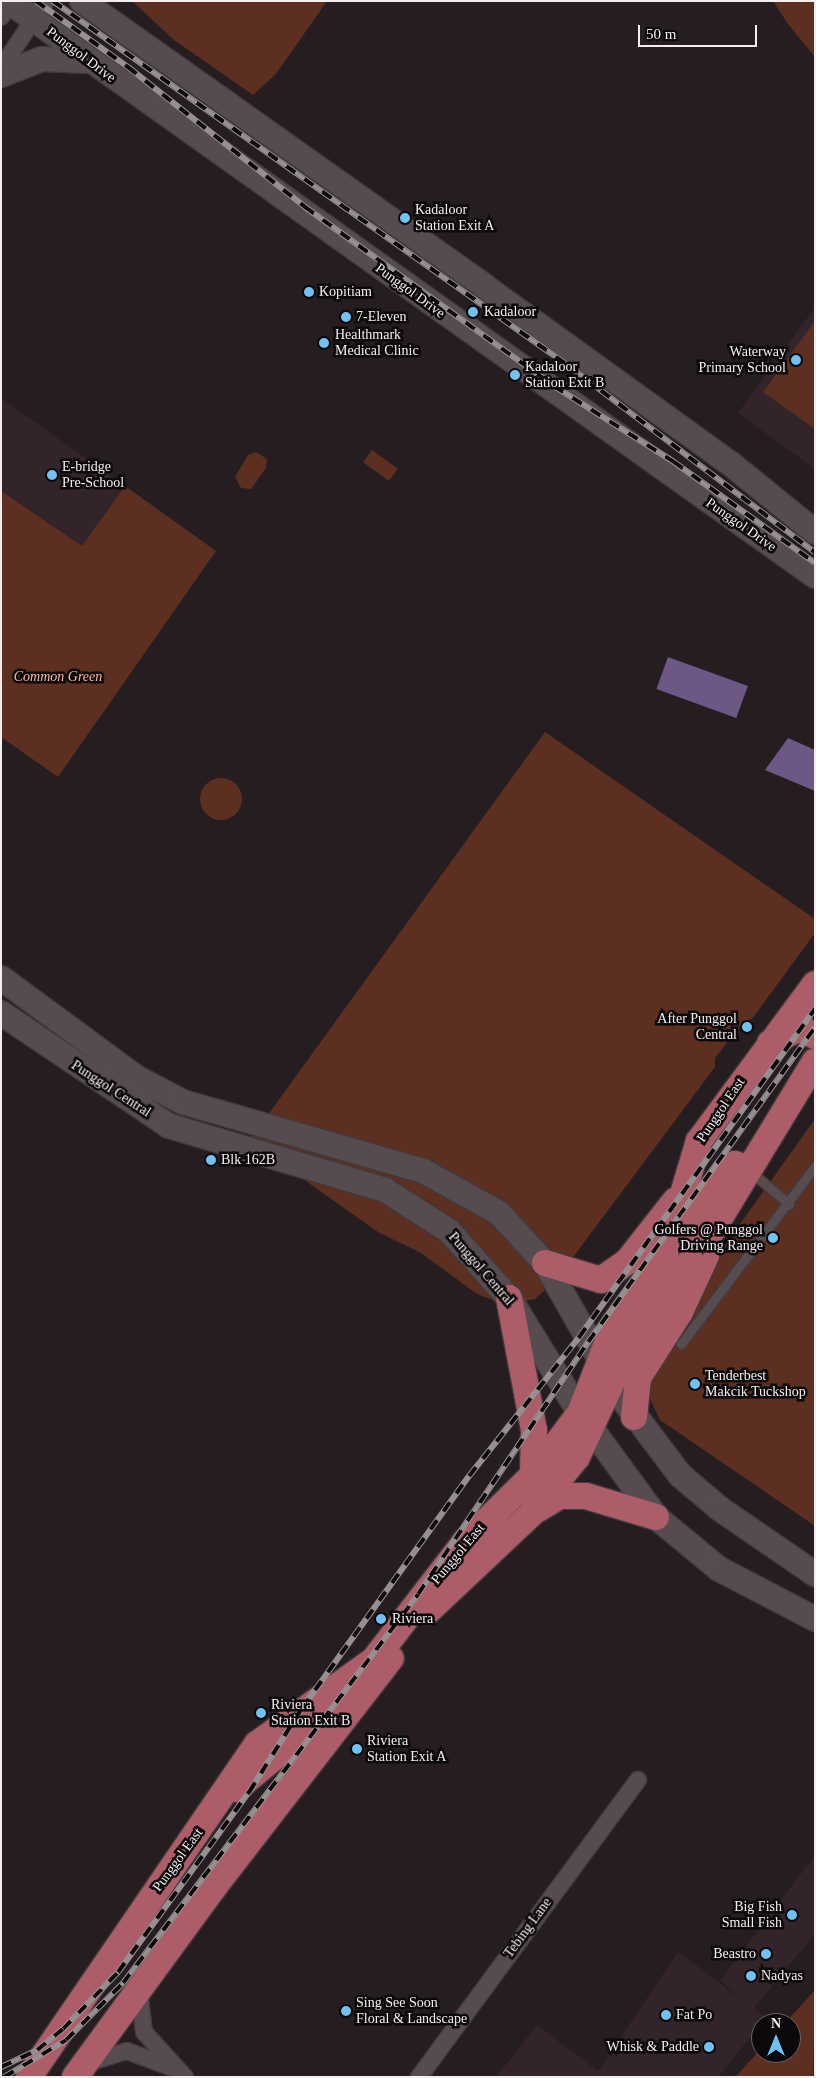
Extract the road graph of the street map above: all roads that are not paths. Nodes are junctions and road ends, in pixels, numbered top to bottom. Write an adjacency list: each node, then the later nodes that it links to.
1 (82, 1): 5 (main road)
2 (106, 1): 5 (main road)
3 (8, 6): 4 (main road, Punggol Drive)
4 (40, 10): 6 (main road, Punggol Drive); 7 (street)
5 (120, 31): 9 (main road)
6 (88, 60): 8 (main road); 10 (main road, Punggol Drive)
7 (1, 68)
8 (1, 75)
9 (815, 532)
10 (815, 576)
11 (1, 978): 23 (main road, Punggol Central)
12 (815, 984): 15 (main road, Punggol East)
13 (1, 1013): 24 (main road, Punggol Central)
14 (815, 1036): 15 (main road)
15 (765, 1046): 19 (main road, Punggol East)
16 (812, 1063): 18 (main road, Punggol East)
17 (815, 1166): 20 (lane)
18 (747, 1168): 20 (lane); 21 (main road, Punggol East); 22 (main road)
19 (684, 1190): 22 (main road, Punggol East); 23 (main road)
20 (789, 1204): 25 (lane)
21 (710, 1234): 26 (main road, Punggol East); 27 (main road)
22 (665, 1254): 26 (main road, Punggol East)
23 (545, 1263): 26 (main road, Punggol Central)
24 (509, 1298): 28 (main road, Punggol Central); 29 (main road)
25 (681, 1344)
26 (606, 1369): 27 (main road, Punggol Central); 28 (main road, Punggol East)
27 (634, 1417): 32 (main road, Punggol Central)
28 (585, 1421): 29 (main road, Punggol East); 30 (main road, Punggol East); 31 (main road, Punggol Central)
29 (533, 1475): 35 (main road, Punggol East)
30 (531, 1514): 31 (main road); 36 (main road, Punggol East)
31 (656, 1517): 33 (main road, Punggol Central)
32 (815, 1574)
33 (815, 1619)
34 (638, 1780): 41 (street, Tebing Lane)
35 (220, 1802): 36 (main road); 40 (main road, Punggol East)
36 (252, 1839): 37 (main road, Punggol East)
37 (139, 1990): 38 (main road, Punggol East); 39 (street)
38 (80, 2071): 39 (street)
39 (179, 2072)
40 (29, 2077)
41 (419, 2077)

